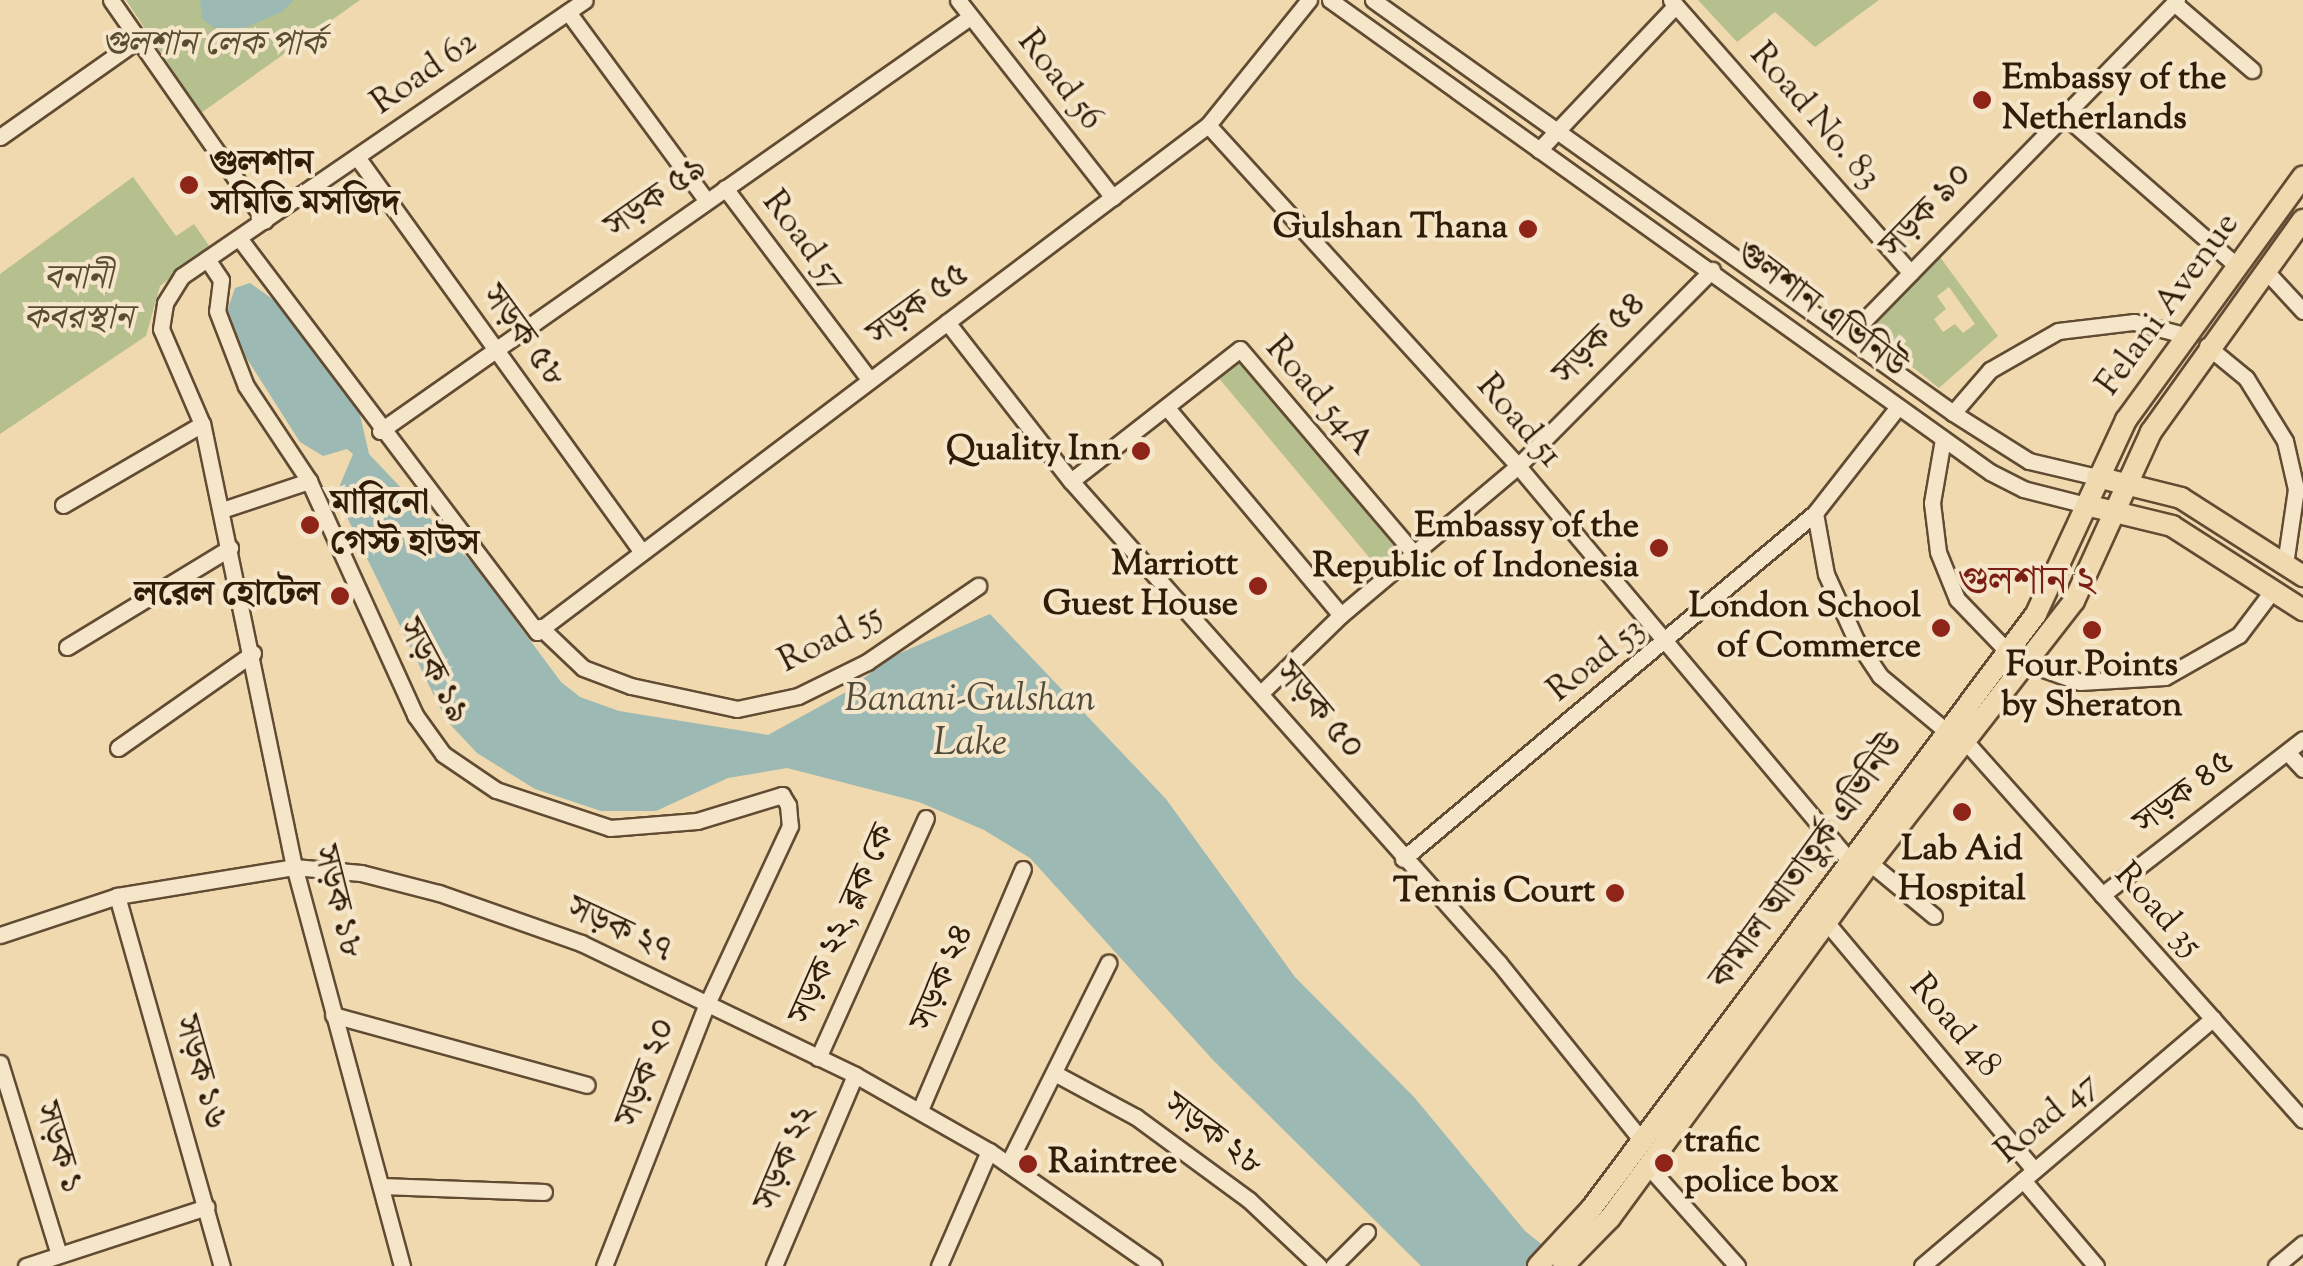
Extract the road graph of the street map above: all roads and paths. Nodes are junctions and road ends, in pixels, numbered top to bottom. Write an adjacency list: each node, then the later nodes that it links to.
1 (111, 0): 10 (street)
2 (958, 0): 9 (street, Road 56)
3 (1309, 0): 13 (street, সড়ক ৫৫)
4 (1330, 0): 16 (street, গুলশান এভিনিউ)
5 (1373, 0): 14 (street, গুলশান এভিনিউ)
6 (2176, 1): 11 (street); 12 (street, সড়ক ৯০)
7 (1673, 2): 14 (street); 29 (street, Road No. 83)
8 (578, 4): 17 (street, Road 62); 21 (street)
9 (970, 17): 19 (street, সড়ক ৫৯); 20 (street, Road 56)
10 (139, 40): 15 (street); 23 (street)
11 (2252, 70)
12 (2065, 116): 26 (street); 29 (street, সড়ক ৯০)
13 (1208, 125): 20 (street, সড়ক ৫৫); 43 (street, Road 51)
14 (1555, 128): 16 (street); 33 (street, গুলশান এভিনিউ)
15 (0, 136)
16 (1539, 150): 27 (street, গুলশান এভিনিউ)
17 (357, 157): 23 (street, Road 62); 35 (street, সড়ক ৫৮)
18 (2303, 176): 26 (main road, Felani Avenue)
19 (726, 188): 21 (street, সড়ক ৫৯); 36 (street, Road 57)
20 (1114, 198): 31 (street, সড়ক ৫৫)
21 (706, 200): 35 (street, সড়ক ৫৯)
22 (2303, 220): 28 (main road, Felani Avenue)
23 (265, 221): 24 (street, Road 62)
24 (244, 235): 25 (street, সড়ক ১৮); 41 (street, Road 55)
25 (207, 260): 40 (street, সড়ক ১৮); 45 (street, সড়ক ১৯)
26 (2237, 266): 32 (main road, Felani Avenue)
27 (1712, 270): 37 (street, গুলশান এভিনিউ); 43 (street, সড়ক ৫৪)
28 (2265, 270): 30 (street); 34 (main road, Felani Avenue)
29 (1911, 273): 33 (street, সড়ক ৯০)
30 (2303, 311)
31 (948, 322): 36 (street, সড়ক ৫৫); 46 (street, সড়ক ৫০)
32 (2184, 335): 39 (street); 44 (main road, Felani Avenue)
33 (1848, 337): 39 (street, গুলশান এভিনিউ)
34 (2207, 346): 47 (main road, Felani Avenue); 56 (street)
35 (494, 350): 41 (street, সড়ক ৫৯); 54 (street, সড়ক ৫৮)
36 (869, 380): 54 (street, সড়ক ৫৫)
37 (1897, 408): 42 (street, গুলশান এভিনিউ); 52 (street, Road 53)
38 (1168, 409): 46 (street, Road 54A); 55 (street, Road 54A); 60 (street)
39 (1953, 413): 44 (street, গুলশান এভিনিউ)
40 (202, 424): 48 (street); 50 (street, সড়ক ১৮)
41 (380, 431): 61 (street, Road 55)
42 (1943, 439): 49 (street, গুলশান এভিনিউ); 65 (street)
43 (1518, 466): 55 (street, সড়ক ৫৪); 62 (street, Road 51)
44 (2097, 477): 47 (main road, গুলশান এভিনিউ); 49 (main road, কামাল আতাতুর্ক এভিনিউ)
45 (310, 481): 50 (street); 73 (street, সড়ক ১৯)
46 (1071, 481): 66 (street, সড়ক ৫০)
47 (2127, 483): 51 (main road, Felani Avenue); 56 (main road, গুলশান এভিনিউ)
48 (63, 504)
49 (2086, 505): 51 (main road, গুলশান এভিনিউ); 65 (main road, কামাল আতাতুর্ক এভিনিউ)
50 (222, 510): 53 (street, সড়ক ১৮)
51 (2116, 511): 58 (main road, গুলশান এভিনিউ); 65 (main road, কামাল আতাতুর্ক এভিনিউ)
52 (1816, 513): 62 (street, Road 53); 67 (street)
53 (230, 548): 63 (street); 64 (street, সড়ক ১৮)
54 (640, 550): 61 (street, সড়ক ৫৫)
55 (1413, 552): 60 (street, সড়ক ৫৪)
56 (2294, 570)
57 (978, 586): 61 (street, Road 55)
58 (2274, 590): 59 (main road, গুলশান এভিনিউ); 65 (street)
59 (2303, 610)
60 (1340, 615): 66 (street, সড়ক ৫৪)
61 (538, 630)
62 (1664, 646): 75 (street, Road 53); 76 (street, Road 51)
63 (67, 647)
64 (254, 653): 70 (street); 77 (street, সড়ক ১৮)
65 (2017, 658): 67 (main road, কামাল আতাতুর্ক এভিনিউ); 69 (main road, কামাল আতাতুর্ক এভিনিউ)
66 (1263, 691): 75 (street, সড়ক ৫০)
67 (1946, 731): 76 (main road, কামাল আতাতুর্ক এভিনিউ)
68 (2303, 740): 71 (street, সড়ক ৪৫)
69 (1966, 742): 76 (main road, কামাল আতাতুর্ক এভিনিউ); 79 (street, Road 35)
70 (118, 748)
71 (2288, 753): 72 (street); 79 (street, সড়ক ৪৫)
72 (2303, 769)
73 (782, 795): 85 (street, সড়ক ২০)
74 (926, 818): 88 (street, সড়ক ২২, ব্লক কে)
75 (1403, 859): 97 (street, সড়ক ৫০)
76 (1860, 861): 81 (street, Road 51); 82 (main road, কামাল আতাতুর্ক এভিনিউ); 97 (main road, কামাল আতাতুর্ক এভিনিউ)
77 (294, 867): 80 (street, সড়ক ২৭); 85 (street, সড়ক ২৭); 86 (street, সড়ক ১৮)
78 (1023, 869): 94 (street, সড়ক ২৪)
79 (2102, 894): 87 (street, Road 35)
80 (117, 896): 83 (street, সড়ক ২৭); 102 (street, সড়ক ১৬)
81 (1934, 916)
82 (1827, 923): 97 (main road, কামাল আতাতুর্ক এভিনিউ); 99 (street, Road 48)
83 (0, 934)
84 (1108, 963): 90 (street)
85 (706, 1006): 88 (street, সড়ক ২৭); 111 (street, সড়ক ২০)
86 (334, 1015): 92 (street); 100 (street, সড়ক ১৮)
87 (2213, 1018): 95 (street, Road 35); 99 (street, Road 47)
88 (818, 1058): 91 (street, সড়ক ২৭)
89 (0, 1063): 93 (street, সড়ক ১)
90 (1056, 1074): 98 (street); 116 (street, সড়ক ২৮)
91 (854, 1075): 94 (street, সড়ক ২৭); 112 (street, সড়ক ২২)
92 (587, 1085)
93 (6, 1104): 106 (street, সড়ক ১)
94 (920, 1110): 96 (street, সড়ক ২৭)
95 (2303, 1120)
96 (988, 1151): 98 (street, সড়ক ২৭); 113 (street)
97 (1642, 1153): 107 (main road, কামাল আতাতুর্ক এভিনিউ); 119 (street, সড়ক ৫০)
98 (1008, 1164): 105 (street, সড়ক ২৭)
99 (2028, 1175): 120 (street, Road 47); 121 (street, Road 48)
100 (382, 1186): 101 (street); 110 (street, সড়ক ১৮)
101 (544, 1192)
102 (207, 1207): 106 (street); 109 (street, সড়ক ১৬)
103 (1367, 1232): 117 (street)
104 (2303, 1243): 122 (street)
105 (1130, 1249): 114 (street); 115 (street, সড়ক ২৭)
106 (58, 1251): 108 (street)
107 (1567, 1252): 118 (main road, কামাল আতাতুর্ক এভিনিউ)
108 (26, 1266)
109 (222, 1266)
110 (402, 1266)
111 (604, 1266)
112 (774, 1266)
113 (939, 1266)
114 (1124, 1266)
115 (1154, 1266)
116 (1318, 1266)
117 (1333, 1266)
118 (1538, 1266)
119 (1737, 1266)
120 (1922, 1266)
121 (2096, 1266)
122 (2276, 1266)

